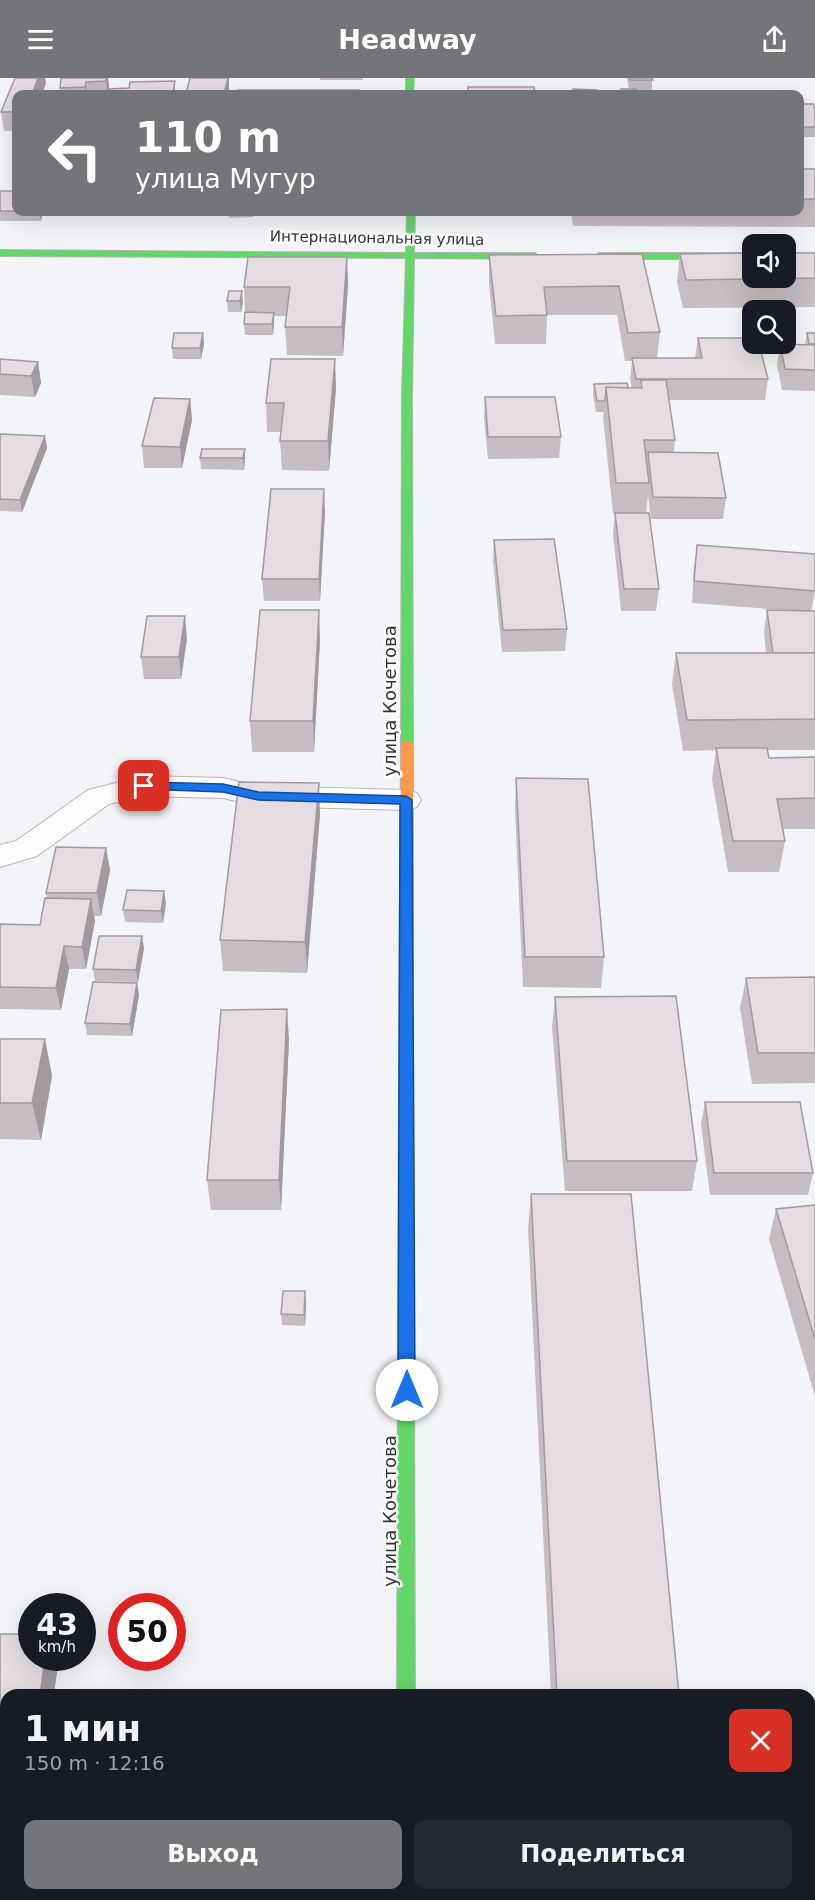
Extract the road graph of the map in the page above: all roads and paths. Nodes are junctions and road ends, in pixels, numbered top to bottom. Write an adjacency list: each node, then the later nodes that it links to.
1 (411, 216): 3 (main road, улица Кочетова)
2 (0, 253): 3 (main road, Интернациональная улица)
3 (410, 255): 4 (main road, Интернациональная улица); 7 (main road, улица Кочетова)
4 (544, 256)
5 (590, 256): 6 (main road)
6 (742, 256)
7 (406, 800): 8 (street); 9 (main road, улица Кочетова)
8 (0, 856)
9 (406, 1689)

